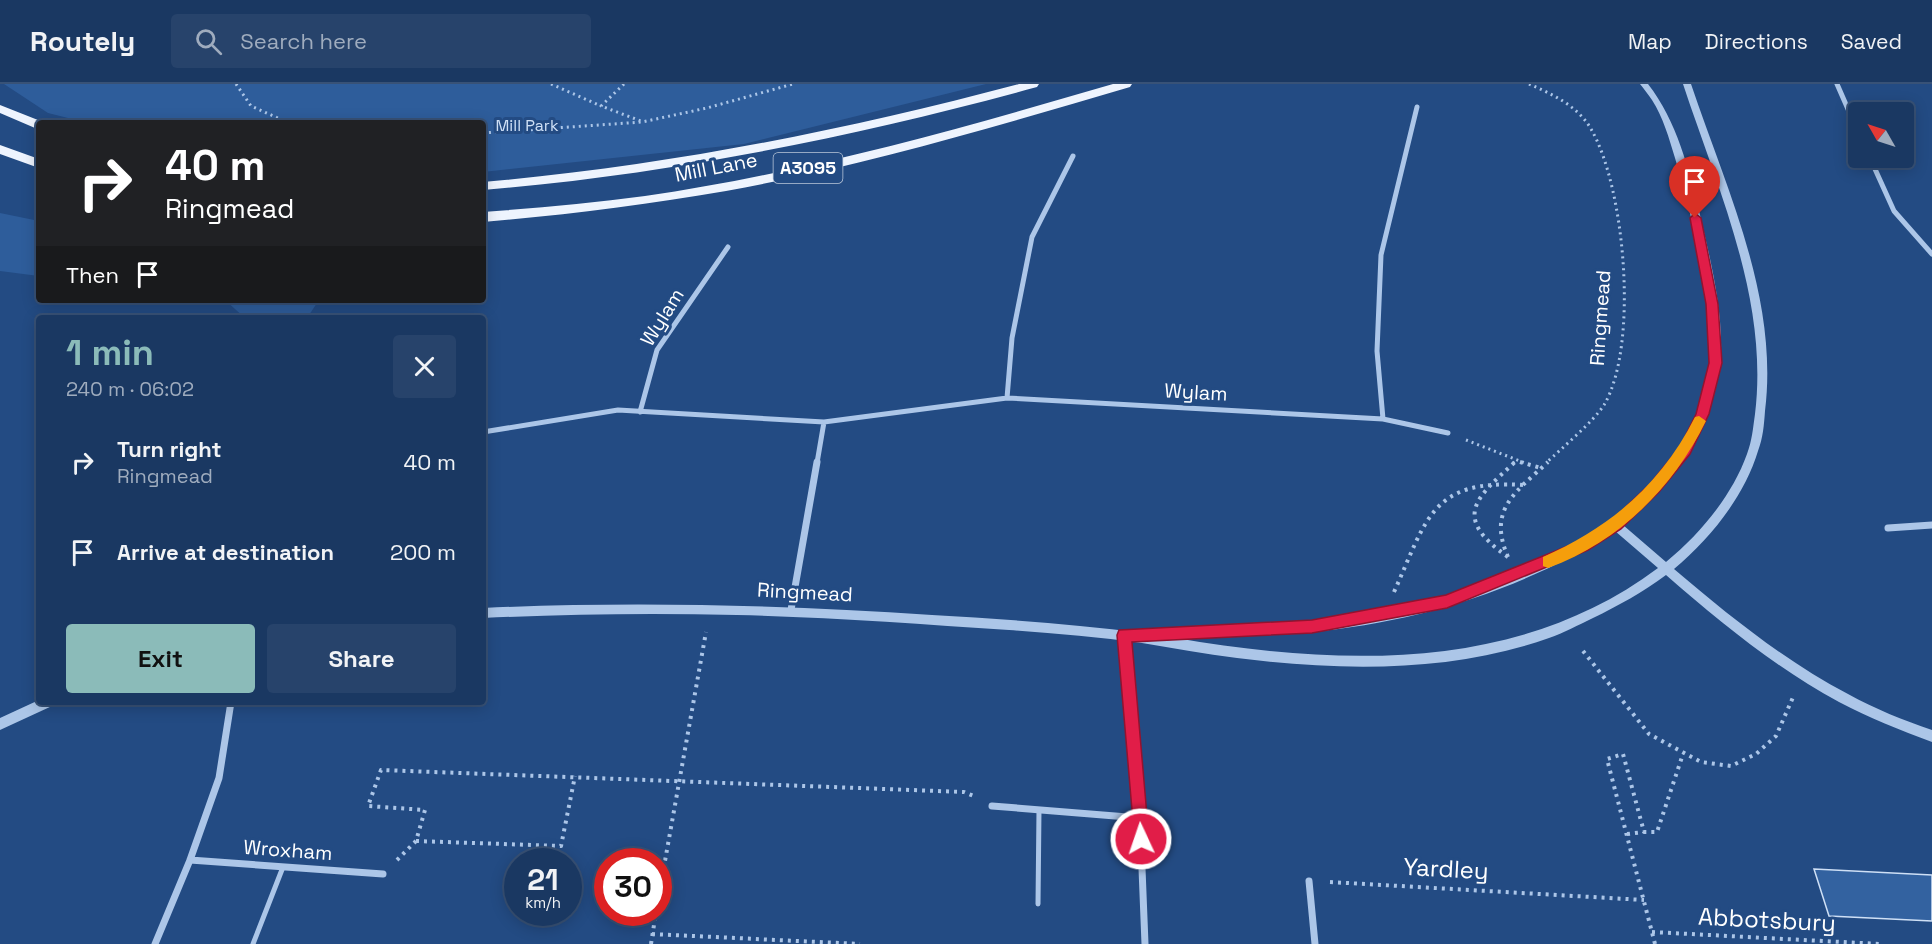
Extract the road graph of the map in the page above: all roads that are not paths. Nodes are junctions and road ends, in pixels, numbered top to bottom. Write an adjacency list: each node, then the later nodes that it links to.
1 (1033, 84): 14 (main road, Mill Lane / A3095)
2 (1126, 84): 15 (main road, Mill Lane / A3095)
3 (1644, 84): 24 (street, Ringmead)
4 (1687, 84): 27 (street, Ringmead)
5 (1837, 84): 8 (street)
6 (1417, 107): 20 (street)
7 (0, 109): 9 (main road)
8 (1848, 109)
9 (36, 124)
10 (0, 149): 12 (main road)
11 (1073, 156): 18 (street)
12 (36, 163)
13 (1875, 168): 17 (street)
14 (486, 186)
15 (486, 217)
16 (728, 247): 19 (street, Wylam)
17 (1932, 254)
18 (1007, 398): 20 (street, Wylam); 21 (street, Wylam)
19 (640, 412): 21 (street, Wylam); 22 (street, Wylam)
20 (1383, 419): 23 (street, Wylam)
21 (824, 422): 28 (street)
22 (486, 432)
23 (1448, 433)
24 (1616, 525): 27 (street); 30 (street, Ringmead)
25 (1932, 525): 26 (street)
26 (1888, 528)
27 (1667, 570): 30 (street, Ringmead); 34 (street)
28 (791, 610): 29 (street, Ringmead); 30 (street, Ringmead)
29 (486, 613)
30 (1125, 635): 37 (street)
31 (41, 705): 33 (street)
32 (231, 705): 38 (street)
33 (0, 724)
34 (1932, 736)
35 (992, 806): 36 (street)
36 (1039, 810): 37 (street); 42 (lane)
37 (1140, 818): 45 (street)
38 (190, 860): 39 (street, Wroxham); 43 (street)
39 (283, 867): 40 (street, Wroxham); 44 (lane)
40 (383, 874)
41 (1309, 881): 46 (street)
42 (1038, 904)
43 (155, 944)
44 (253, 944)
45 (1145, 944)
46 (1315, 944)

